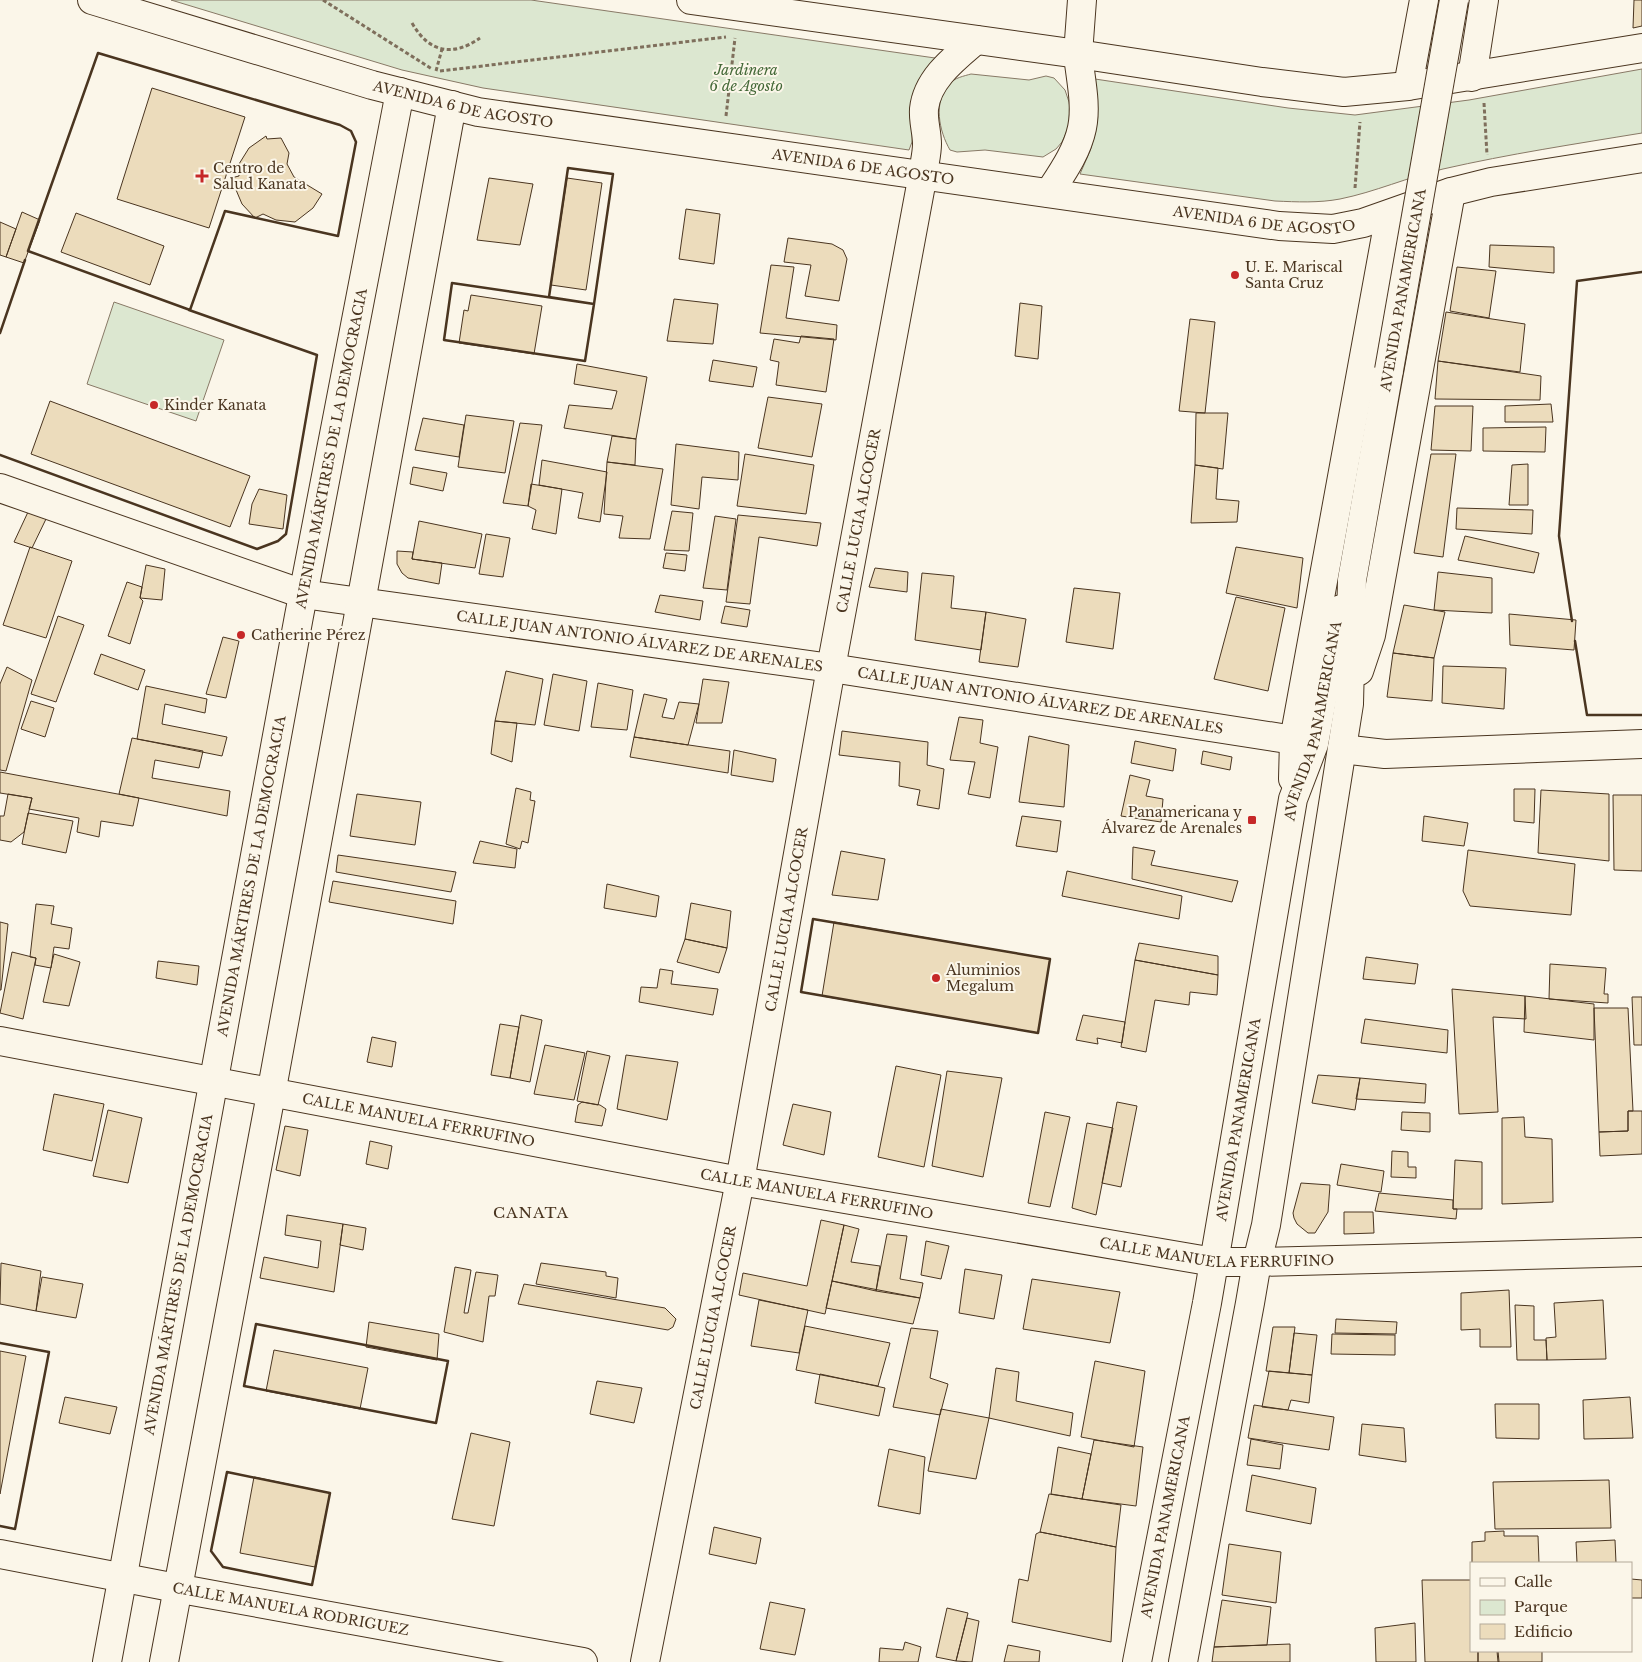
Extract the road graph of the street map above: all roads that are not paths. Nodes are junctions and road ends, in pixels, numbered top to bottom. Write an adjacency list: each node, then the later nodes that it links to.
1 (92, 0): 13 (street, AVENIDA 6 DE AGOSTO)
2 (691, 0): 7 (street)
3 (1082, 0): 10 (street)
4 (1424, 0): 12 (street)
5 (1454, 0): 21 (street, AVENIDA PANAMERICANA, bridge)
6 (1484, 0): 11 (street)
7 (783, 7): 8 (street)
8 (976, 40): 10 (street); 16 (street)
9 (1642, 48): 11 (street)
10 (1078, 54): 12 (street); 18 (street)
11 (1472, 77): 12 (street)
12 (1408, 86)
13 (400, 92): 14 (street, AVENIDA 6 DE AGOSTO); 22 (street, AVENIDA MÁRTIRES DE LA DEMOCRACIA)
14 (452, 105): 16 (street, AVENIDA 6 DE AGOSTO); 23 (street)
15 (1642, 158): 17 (street, AVENIDA 6 DE AGOSTO)
16 (923, 174): 18 (street, AVENIDA 6 DE AGOSTO); 24 (street, CALLE LUCIA ALCOCER)
17 (1451, 192): 19 (street, AVENIDA 6 DE AGOSTO); 25 (street)
18 (1049, 193): 19 (street, AVENIDA 6 DE AGOSTO)
19 (1390, 214): 26 (street)
20 (0, 488): 22 (street, CALLE JUAN ANTONIO ÁLVAREZ DE ARENALES)
21 (1352, 580): 25 (street, AVENIDA PANAMERICANA); 29 (street, AVENIDA PANAMERICANA)
22 (304, 594): 23 (street, CALLE JUAN ANTONIO ÁLVAREZ DE ARENALES); 31 (street, AVENIDA MÁRTIRES DE LA DEMOCRACIA)
23 (360, 602): 24 (street, CALLE JUAN ANTONIO ÁLVAREZ DE ARENALES); 32 (street)
24 (831, 668): 26 (street, CALLE JUAN ANTONIO ÁLVAREZ DE ARENALES); 33 (street, CALLE LUCIA ALCOCER)
25 (1349, 704): 28 (street, AVENIDA PANAMERICANA)
26 (1294, 740): 29 (street)
27 (1642, 744): 28 (street)
28 (1342, 749): 36 (street, AVENIDA PANAMERICANA)
29 (1293, 799): 35 (street, AVENIDA PANAMERICANA)
30 (0, 1041): 31 (street, CALLE MANUELA FERRUFINO)
31 (213, 1082): 32 (street, CALLE MANUELA FERRUFINO); 38 (street, AVENIDA MÁRTIRES DE LA DEMOCRACIA)
32 (270, 1094): 33 (street, CALLE MANUELA FERRUFINO); 39 (street)
33 (740, 1181): 35 (street, CALLE MANUELA FERRUFINO); 43 (street, CALLE LUCIA ALCOCER)
34 (1642, 1252): 36 (street, CALLE MANUELA FERRUFINO)
35 (1214, 1262): 36 (street, CALLE MANUELA FERRUFINO); 44 (street, AVENIDA PANAMERICANA)
36 (1256, 1262): 45 (street, AVENIDA PANAMERICANA)
37 (0, 1554): 38 (street, CALLE MANUELA RODRIGUEZ)
38 (122, 1577): 39 (street, CALLE MANUELA RODRIGUEZ); 40 (street, AVENIDA MÁRTIRES DE LA DEMOCRACIA)
39 (177, 1588): 41 (street); 42 (street, CALLE MANUELA RODRIGUEZ)
40 (107, 1662)
41 (164, 1662)
42 (583, 1662)
43 (646, 1662)
44 (1137, 1662)
45 (1182, 1662)

